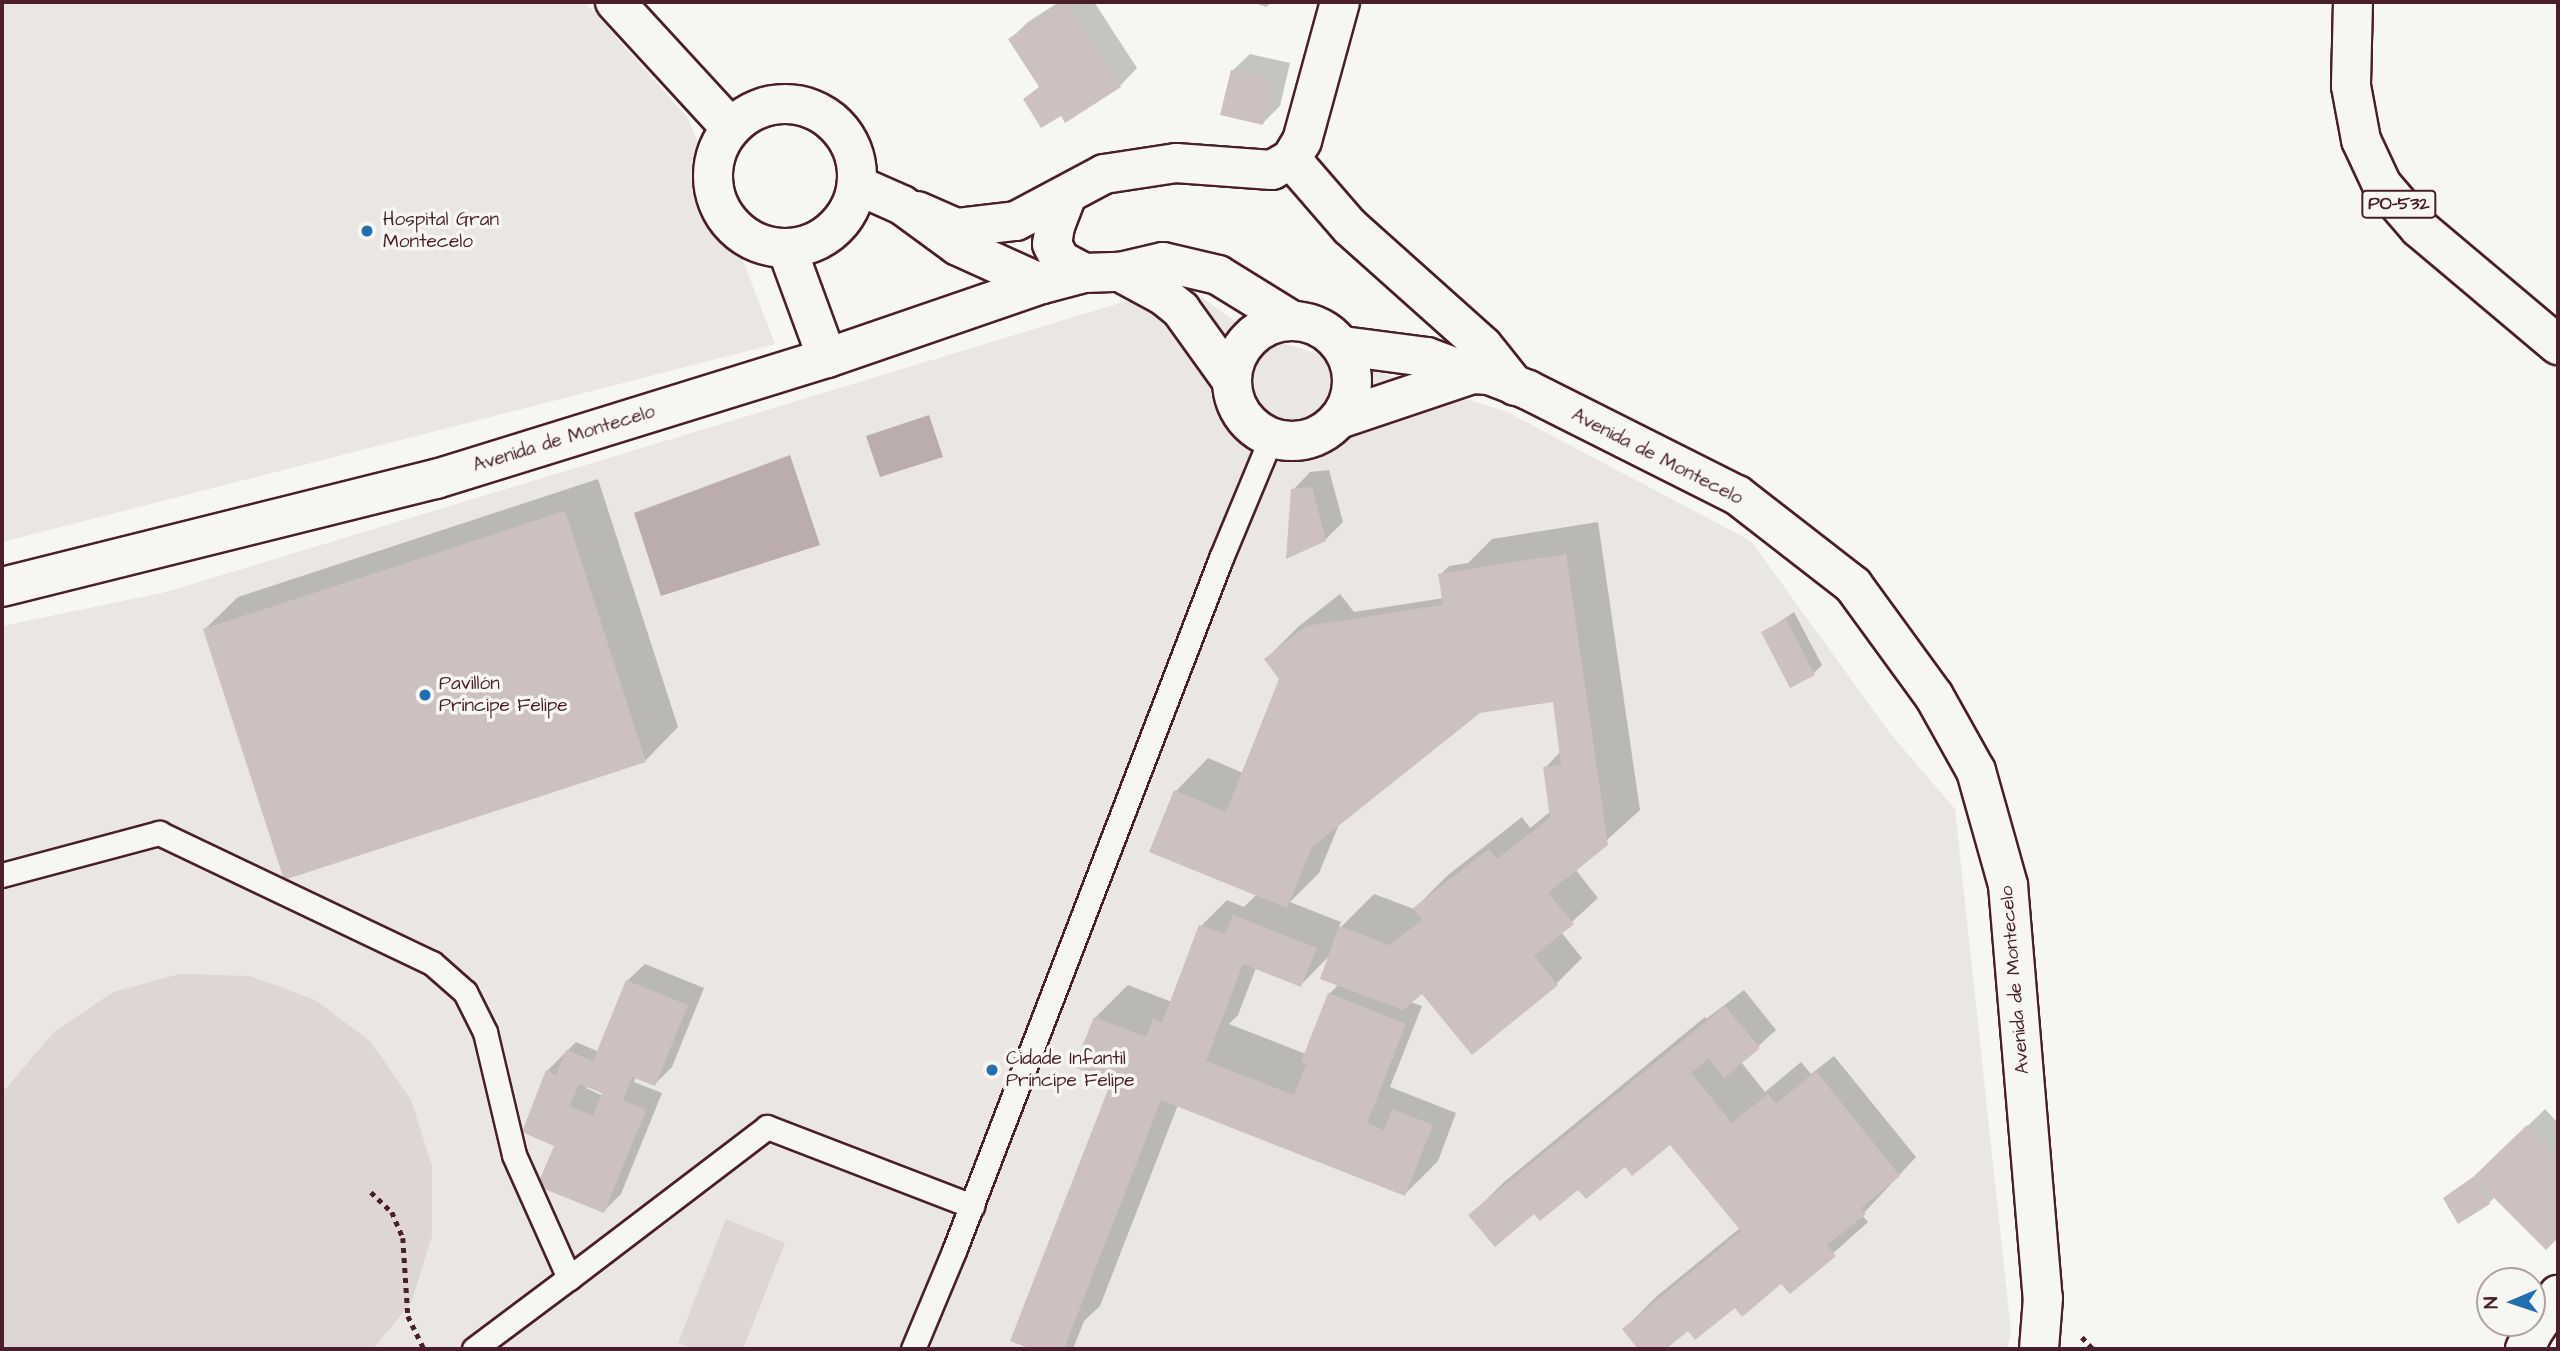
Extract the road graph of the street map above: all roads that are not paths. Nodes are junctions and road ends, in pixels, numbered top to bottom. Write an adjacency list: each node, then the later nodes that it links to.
1 (615, 2): 4 (street)
2 (1340, 2): 5 (street)
3 (2353, 2): 13 (street, PO-532)
4 (730, 127): 6 (street); 9 (street)
5 (1291, 159): 7 (street); 18 (street)
6 (857, 185): 8 (street); 9 (street)
7 (1067, 195): 8 (street); 10 (street)
8 (902, 205): 11 (street)
9 (787, 249): 15 (street)
10 (1102, 273): 11 (street, Avenida de Montecelo); 12 (street, Avenida de Montecelo); 17 (street)
11 (1042, 284): 15 (street, Avenida de Montecelo)
12 (1290, 320): 14 (street); 17 (street)
13 (2558, 345)
14 (1343, 346): 16 (street, Avenida de Montecelo); 19 (street)
15 (827, 358): 21 (street, Avenida de Montecelo)
16 (1474, 374): 18 (street, Avenida de Montecelo); 19 (street)
17 (1232, 381): 20 (street)
18 (1515, 386): 28 (street, Avenida de Montecelo)
19 (1339, 419): 20 (street)
20 (1271, 438): 23 (lane)
21 (2, 587)
22 (2, 875): 24 (lane)
23 (972, 1206): 24 (lane); 27 (lane)
24 (569, 1278): 26 (lane)
25 (2558, 1295): 29 (street)
26 (474, 1349)
27 (913, 1349)
28 (2039, 1349)
29 (2525, 1349)

